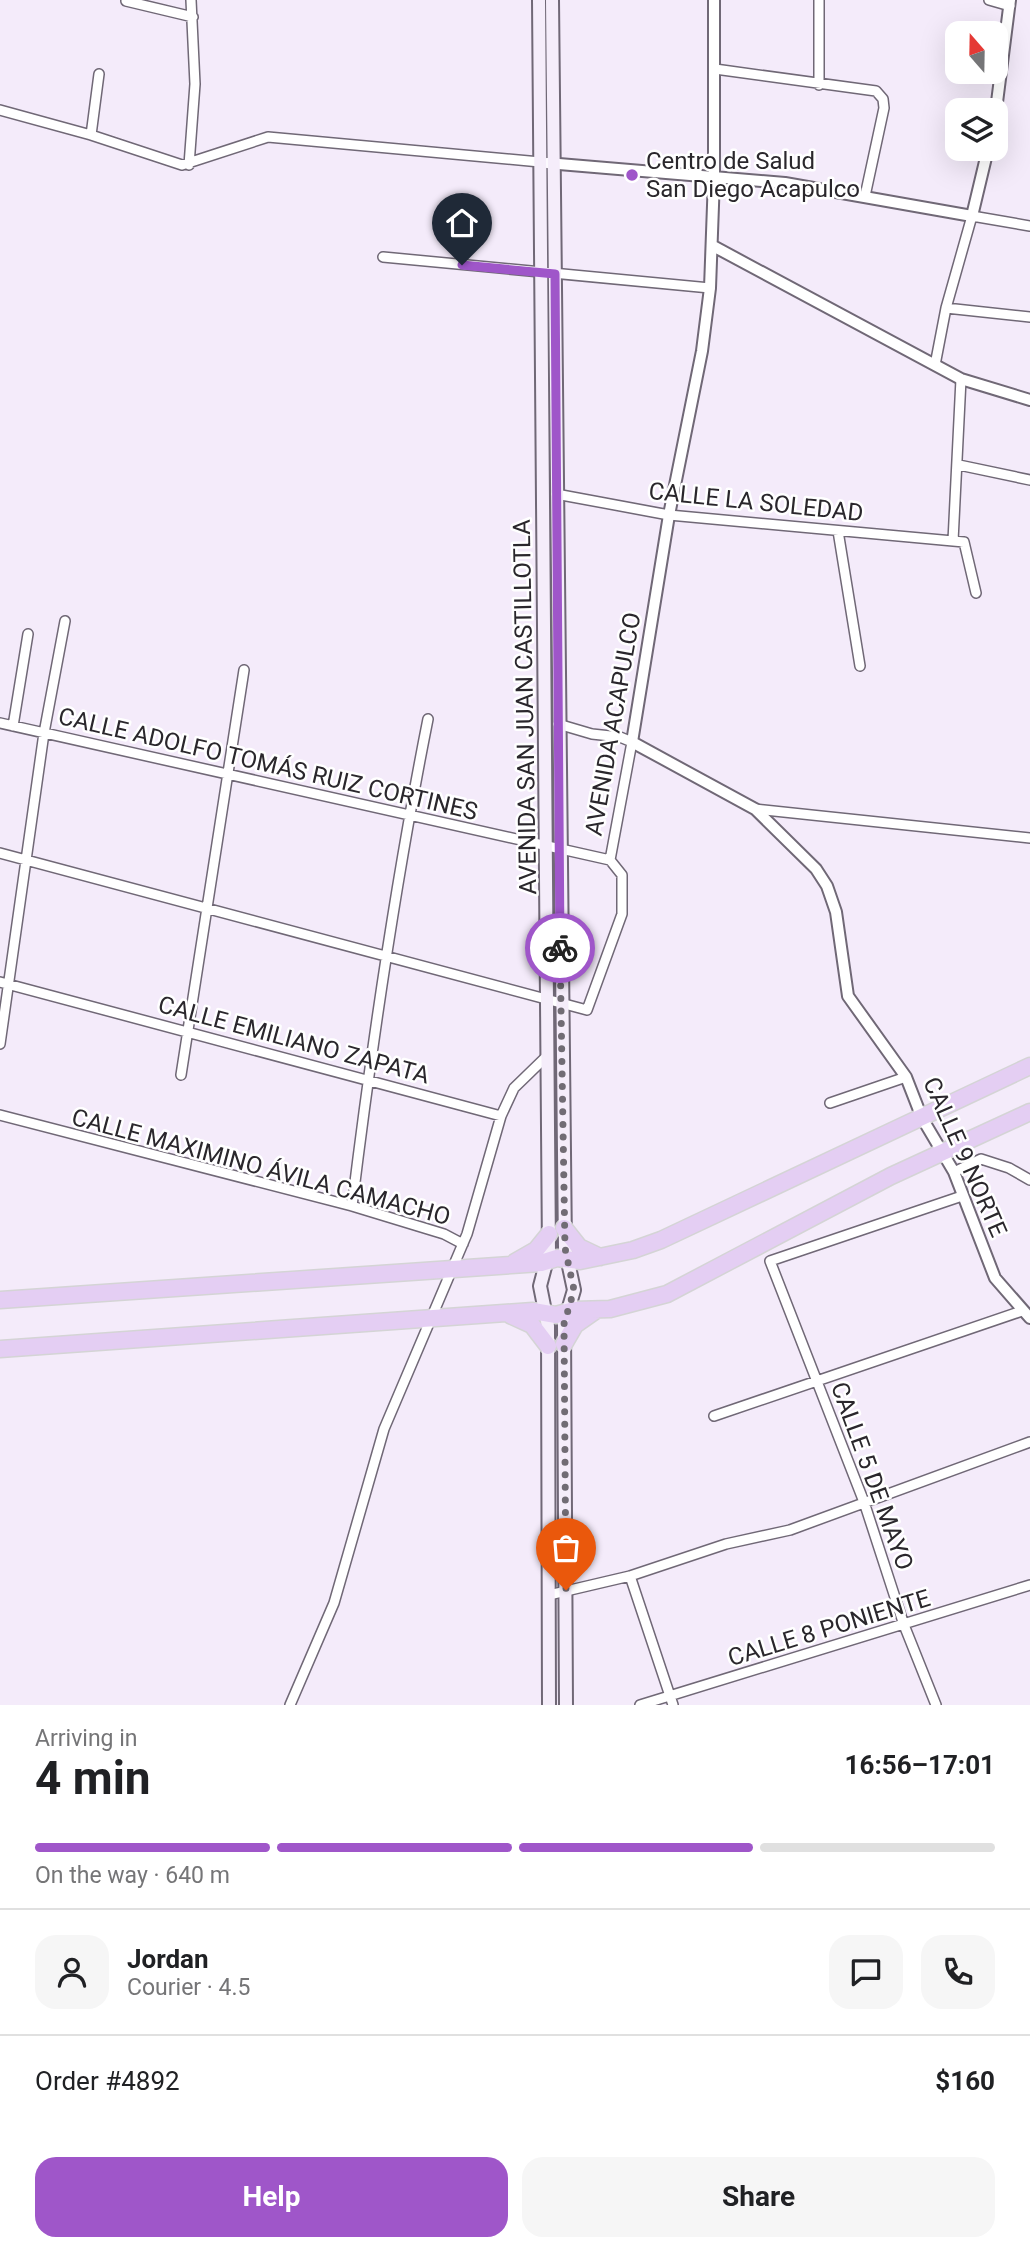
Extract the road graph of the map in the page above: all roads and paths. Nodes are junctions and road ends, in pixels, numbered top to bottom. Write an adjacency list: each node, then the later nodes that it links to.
1 (191, 0): 9 (street)
2 (539, 0): 17 (main road, AVENIDA SAN JUAN CASTILLOTLA)
3 (552, 0): 18 (main road, AVENIDA SAN JUAN CASTILLOTLA)
4 (714, 0): 10 (street, AVENIDA ACAPULCO)
5 (819, 0): 12 (street)
6 (989, 0): 8 (street)
7 (126, 1): 9 (street)
8 (1010, 3): 13 (street)
9 (193, 18): 19 (street)
10 (715, 69): 12 (street); 20 (street, AVENIDA ACAPULCO)
11 (99, 74): 15 (street)
12 (820, 85): 21 (street)
13 (998, 98)
14 (0, 110): 15 (street)
15 (91, 135): 19 (street)
16 (985, 161): 22 (street)
17 (540, 162): 18 (street); 19 (street); 26 (main road, AVENIDA SAN JUAN CASTILLOTLA)
18 (554, 163): 20 (street); 27 (main road, AVENIDA SAN JUAN CASTILLOTLA)
19 (188, 165)
20 (715, 177): 21 (street); 24 (street, AVENIDA ACAPULCO)
21 (866, 196): 22 (street)
22 (972, 216): 23 (street); 29 (street)
23 (1030, 226)
24 (713, 246): 28 (street, AVENIDA ACAPULCO); 31 (street)
25 (383, 257): 26 (street)
26 (541, 272): 27 (street); 55 (main road, AVENIDA SAN JUAN CASTILLOTLA)
27 (555, 274): 28 (street); 36 (main road, AVENIDA SAN JUAN CASTILLOTLA)
28 (710, 288): 37 (street, AVENIDA ACAPULCO)
29 (946, 308): 30 (street); 31 (street)
30 (1030, 317)
31 (935, 365): 32 (street)
32 (961, 379): 33 (street); 34 (street)
33 (1030, 400)
34 (958, 465): 35 (street); 39 (street)
35 (1030, 481)
36 (556, 494): 37 (street, CALLE LA SOLEDAD); 47 (main road, AVENIDA SAN JUAN CASTILLOTLA)
37 (669, 515): 38 (street, CALLE LA SOLEDAD); 50 (street, AVENIDA ACAPULCO)
38 (838, 531): 39 (street, CALLE LA SOLEDAD); 43 (street)
39 (953, 541): 40 (street)
40 (976, 593)
41 (65, 621): 49 (street)
42 (28, 634): 48 (street)
43 (860, 666)
44 (244, 670): 51 (street)
45 (428, 719): 53 (street)
46 (0, 723): 48 (street, CALLE ADOLFO TOMÁS RUIZ CORTINES)
47 (558, 724): 50 (street); 55 (main road, AVENIDA SAN JUAN CASTILLOTLA)
48 (12, 726): 49 (street, CALLE ADOLFO TOMÁS RUIZ CORTINES)
49 (44, 733): 51 (street, CALLE ADOLFO TOMÁS RUIZ CORTINES); 57 (street)
50 (632, 743): 52 (street, CALLE 9 NORTE); 58 (street, AVENIDA ACAPULCO)
51 (228, 777): 53 (street, CALLE ADOLFO TOMÁS RUIZ CORTINES); 59 (street)
52 (755, 809): 54 (street); 68 (street, CALLE 9 NORTE)
53 (408, 817): 55 (street, CALLE ADOLFO TOMÁS RUIZ CORTINES); 60 (street)
54 (1030, 838)
55 (553, 849): 58 (street, CALLE ADOLFO TOMÁS RUIZ CORTINES); 62 (main road, AVENIDA SAN JUAN CASTILLOTLA)
56 (0, 853): 57 (street, AVENIDA ACAPULCO)
57 (26, 860): 59 (street, AVENIDA ACAPULCO); 61 (street)
58 (610, 860): 62 (street, AVENIDA ACAPULCO)
59 (206, 909): 60 (street, AVENIDA ACAPULCO); 63 (street)
60 (387, 957): 62 (street, AVENIDA ACAPULCO); 69 (street)
61 (5, 983): 63 (street, CALLE EMILIANO ZAPATA); 64 (street)
62 (554, 1002): 65 (main road, AVENIDA SAN JUAN CASTILLOTLA); 80 (main road, AVENIDA SAN JUAN CASTILLOTLA)
63 (189, 1031): 67 (street); 69 (street, CALLE EMILIANO ZAPATA)
64 (0, 1044)
65 (548, 1055): 73 (street); 81 (main road, AVENIDA SAN JUAN CASTILLOTLA)
66 (1030, 1066): 74 (highway)
67 (181, 1075)
68 (906, 1077): 70 (street); 74 (street, CALLE 9 NORTE)
69 (367, 1081): 73 (street, CALLE EMILIANO ZAPATA); 79 (street)
70 (830, 1104)
71 (1030, 1112): 75 (highway)
72 (0, 1115): 79 (street, CALLE MAXIMINO ÁVILA CAMACHO)
73 (501, 1116): 82 (street, CALLE MAXIMINO ÁVILA CAMACHO)
74 (922, 1118): 75 (street, CALLE 9 NORTE); 83 (highway)
75 (940, 1151): 76 (street, CALLE 9 NORTE); 89 (highway)
76 (954, 1172): 77 (street); 78 (street, CALLE 9 NORTE)
77 (1030, 1180)
78 (962, 1196): 93 (street, CALLE 9 NORTE); 97 (street, CALLE 5 DE MAYO)
79 (352, 1206): 82 (street, CALLE MAXIMINO ÁVILA CAMACHO)
80 (564, 1228): 83 (highway); 84 (main road, AVENIDA SAN JUAN CASTILLOTLA)
81 (549, 1234): 85 (main road, AVENIDA SAN JUAN CASTILLOTLA); 86 (highway)
82 (463, 1244): 87 (street)
83 (600, 1257): 84 (highway)
84 (567, 1261): 85 (highway); 91 (main road, AVENIDA SAN JUAN CASTILLOTLA)
85 (548, 1262): 86 (highway); 90 (main road, AVENIDA SAN JUAN CASTILLOTLA)
86 (499, 1265): 87 (highway)
87 (453, 1268): 88 (highway); 94 (street)
88 (0, 1300)
89 (596, 1310): 91 (highway); 95 (highway)
90 (546, 1312): 91 (highway); 92 (highway); 95 (main road, AVENIDA SAN JUAN CASTILLOTLA)
91 (567, 1312): 95 (main road, AVENIDA SAN JUAN CASTILLOTLA)
92 (508, 1314): 94 (highway); 95 (highway)
93 (1026, 1315): 97 (street)
94 (429, 1320): 96 (highway); 107 (street)
95 (556, 1345): 103 (main road, AVENIDA SAN JUAN CASTILLOTLA); 104 (main road, AVENIDA SAN JUAN CASTILLOTLA)
96 (0, 1349)
97 (818, 1382): 98 (street); 100 (street, CALLE 5 DE MAYO)
98 (714, 1416)
99 (1030, 1443): 100 (street)
100 (864, 1502): 101 (street); 105 (street, CALLE 5 DE MAYO)
101 (630, 1576): 103 (street); 106 (street)
102 (1030, 1585): 105 (street, CALLE 8 PONIENTE)
103 (566, 1590): 104 (street); 109 (main road, AVENIDA SAN JUAN CASTILLOTLA)
104 (549, 1595): 108 (main road, AVENIDA SAN JUAN CASTILLOTLA)
105 (904, 1625): 106 (street, CALLE 8 PONIENTE); 111 (street, CALLE 5 DE MAYO)
106 (672, 1701): 110 (street, CALLE 8 PONIENTE)
107 (290, 1705)
108 (549, 1705)
109 (566, 1705)
110 (639, 1705)
111 (936, 1705)

